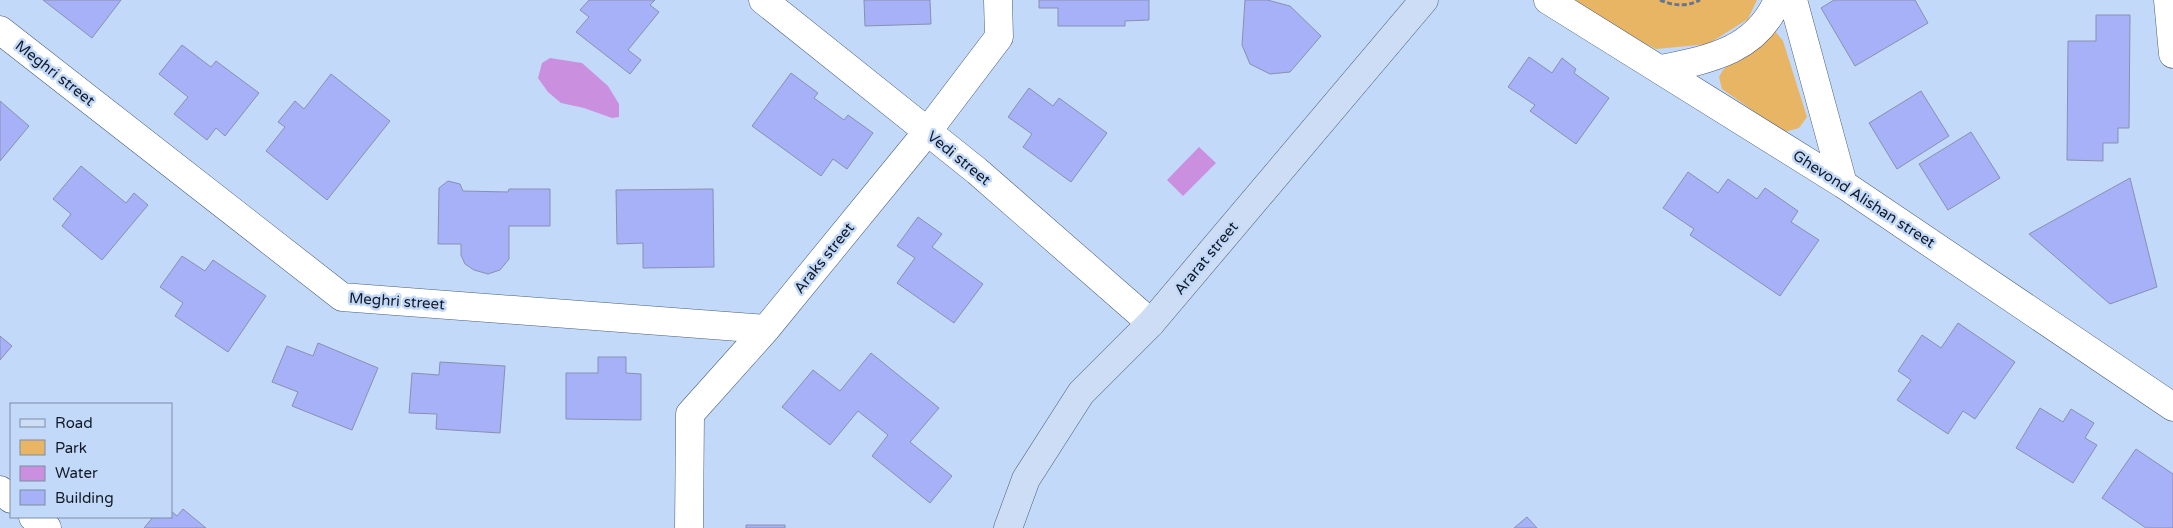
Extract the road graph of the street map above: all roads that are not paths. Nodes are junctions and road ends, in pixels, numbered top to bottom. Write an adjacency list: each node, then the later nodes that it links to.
1 (763, 0): 11 (street, Vedi street)
2 (998, 0): 11 (street, Araks street)
3 (1424, 0): 13 (street, Ararat street)
4 (1548, 0): 10 (street, Ghevond Alishan street)
5 (1778, 0): 10 (street)
6 (1793, 0): 12 (street)
7 (2168, 0): 9 (street)
8 (0, 30): 14 (street, Meghri street)
9 (2173, 54)
10 (1661, 69): 12 (street, Ghevond Alishan street)
11 (927, 132): 13 (street, Vedi street); 14 (street, Araks street)
12 (1843, 184): 15 (street, Ghevond Alishan street)
13 (1151, 323): 21 (street, Ararat street)
14 (766, 329): 20 (street, Araks street)
15 (2173, 407)
16 (0, 490): 17 (street)
17 (10, 498)
18 (34, 518): 19 (street)
19 (47, 528)
20 (690, 528)
21 (1008, 528)

